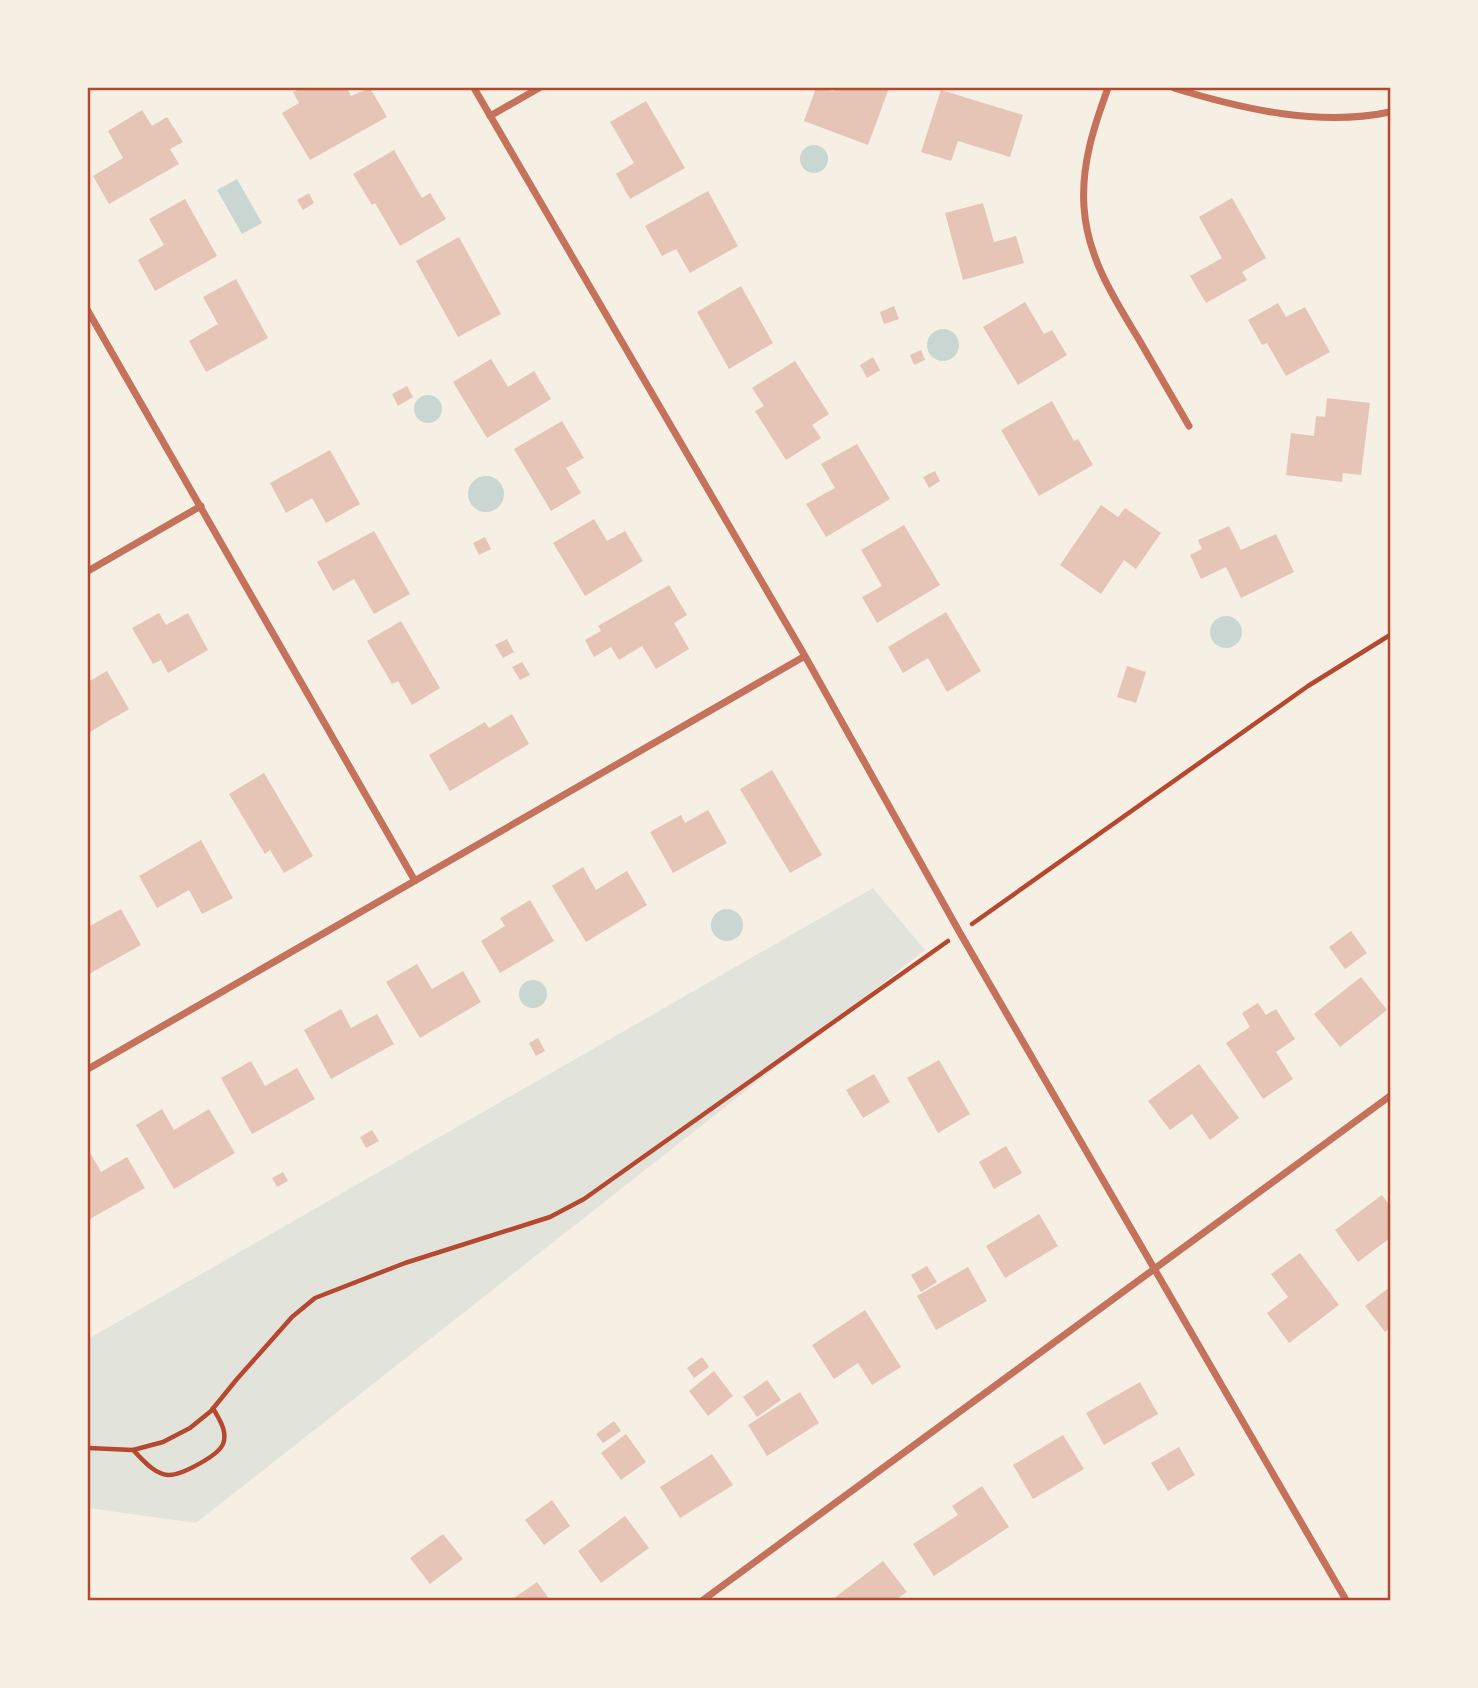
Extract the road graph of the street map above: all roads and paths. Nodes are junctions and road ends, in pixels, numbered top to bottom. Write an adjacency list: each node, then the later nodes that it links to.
1 (474, 88): 6 (street)
2 (540, 88): 6 (street)
3 (1108, 88): 8 (street)
4 (1174, 88): 5 (street)
5 (1391, 112)
6 (491, 116): 12 (street)
7 (88, 312): 9 (street)
8 (1189, 426)
9 (201, 506): 10 (street); 13 (street)
10 (88, 571)
11 (1391, 635): 14 (path)
12 (806, 656): 13 (street); 14 (street)
13 (415, 881): 15 (street)
14 (960, 933): 17 (street); 18 (path)
15 (88, 1069)
16 (1391, 1096): 17 (street)
17 (1154, 1268): 21 (street); 22 (street)
18 (213, 1408): 20 (path); 20 (path)
19 (88, 1448): 20 (path)
20 (132, 1450)
21 (704, 1601)
22 (1346, 1601)

